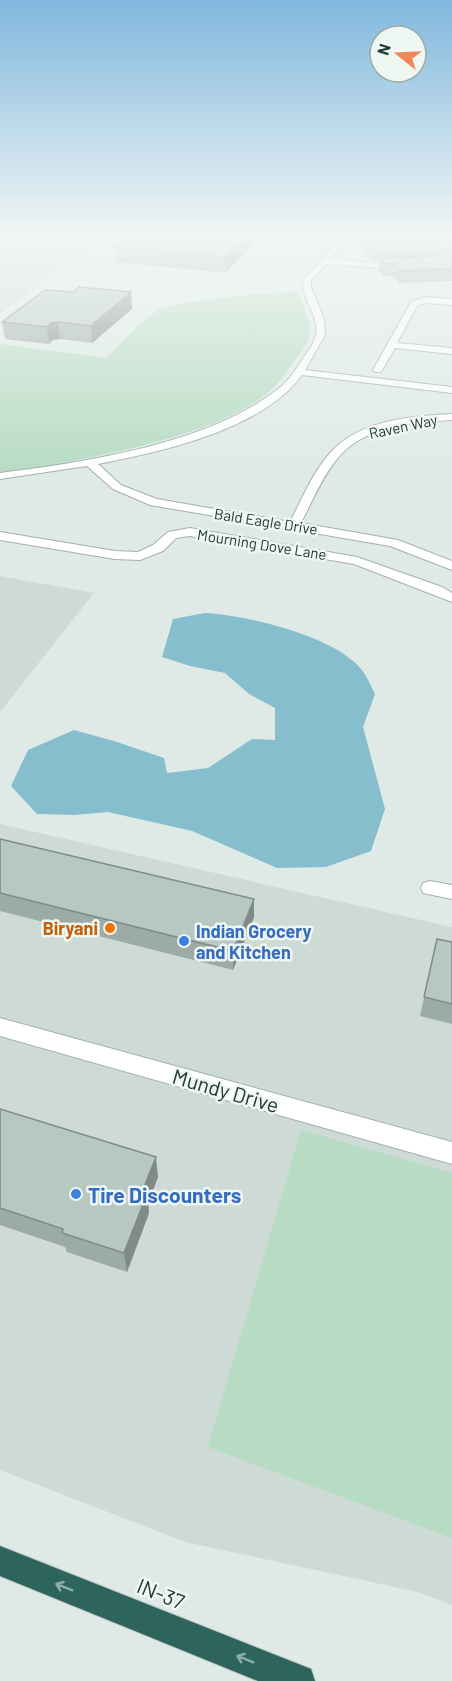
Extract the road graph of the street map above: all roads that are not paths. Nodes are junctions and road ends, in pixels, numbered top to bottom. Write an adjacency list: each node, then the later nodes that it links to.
1 (316, 315): 6 (street)
2 (408, 315): 3 (street)
3 (392, 345): 4 (street); 5 (street)
4 (452, 351)
5 (378, 370)
6 (299, 372): 7 (street); 9 (street)
7 (452, 390)
8 (452, 417): 11 (street, Raven Way)
9 (89, 462): 10 (street); 11 (street, Bald Eagle Drive)
10 (0, 476)
11 (294, 525): 13 (street, Bald Eagle Drive)
12 (0, 536): 14 (street, Mourning Dove Lane)
13 (452, 566)
14 (452, 598)
15 (430, 888): 16 (street)
16 (452, 892)
17 (0, 1027): 18 (street, Mundy Drive)
18 (452, 1153)
19 (0, 1561): 20 (highway, IN-37, one-way to 19)
20 (299, 1681)

